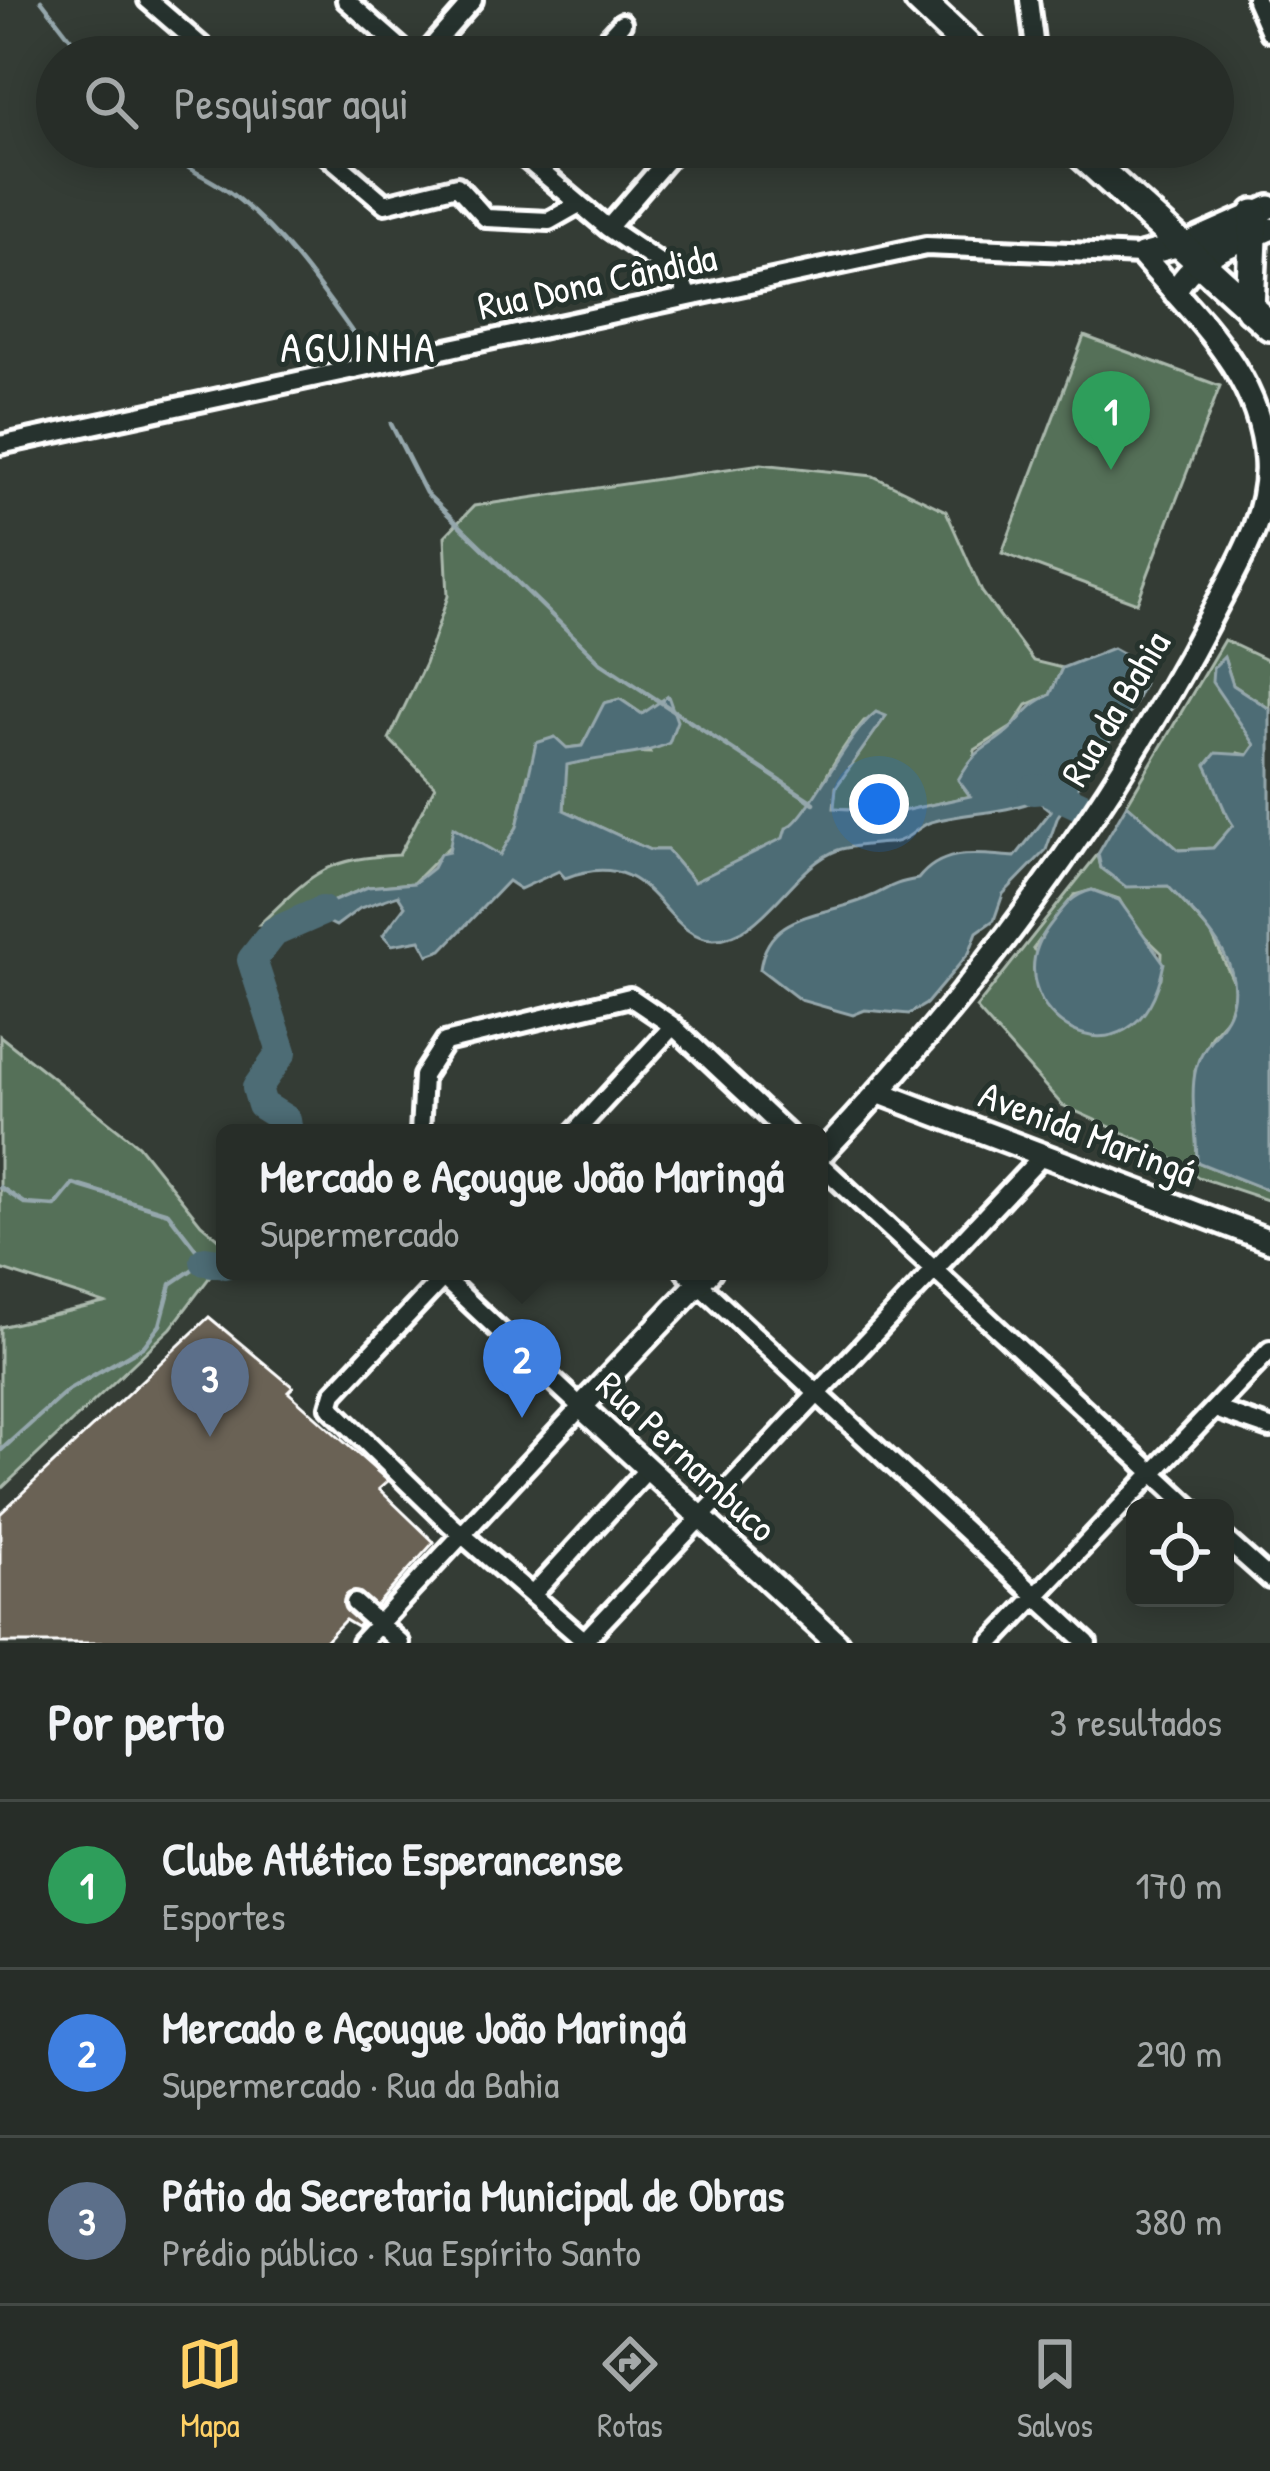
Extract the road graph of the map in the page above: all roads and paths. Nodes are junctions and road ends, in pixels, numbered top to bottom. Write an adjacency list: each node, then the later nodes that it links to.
1 (148, 0): 10 (street)
2 (346, 0): 11 (street)
3 (473, 0): 12 (street)
4 (919, 0): 7 (main road)
5 (1029, 0): 14 (street)
6 (1256, 0): 9 (street)
7 (943, 13)
8 (622, 23): 13 (street)
9 (1270, 32)
10 (190, 36)
11 (387, 36)
12 (441, 36)
13 (610, 36)
14 (1033, 36)
15 (343, 168): 19 (street)
16 (537, 168): 19 (street)
17 (660, 168): 21 (street)
18 (1096, 168): 23 (main road)
19 (579, 204): 21 (street)
20 (1262, 222): 23 (street); 26 (main road)
21 (608, 228): 25 (street)
22 (1142, 254): 23 (street); 24 (street, Rua da Bahia); 25 (street, Rua Dona Cândida)
23 (1189, 255): 24 (street); 26 (main road)
24 (1175, 293): 29 (street, Rua da Bahia)
25 (687, 294): 27 (street, Rua Dona Cândida)
26 (1260, 317)
27 (0, 445)
28 (674, 1026): 30 (street); 31 (street); 32 (street)
29 (880, 1093): 33 (street, Rua da Bahia); 34 (street, Avenida Maringá)
30 (421, 1124)
31 (582, 1124)
32 (778, 1124)
33 (828, 1149)
34 (1044, 1154): 36 (street, Avenida Maringá); 37 (street)
35 (828, 1168): 37 (street)
36 (1270, 1241)
37 (936, 1270): 43 (street); 48 (street)
38 (436, 1280): 51 (street)
39 (449, 1280): 44 (street, Rua Pernambuco)
40 (693, 1280): 44 (street)
41 (702, 1280): 43 (street)
42 (1270, 1350): 45 (street)
43 (820, 1394): 50 (street); 55 (street)
44 (581, 1407): 47 (street, Rua Pernambuco); 51 (street)
45 (1215, 1409): 46 (street); 48 (street)
46 (1270, 1428)
47 (647, 1470): 50 (street, Rua Pernambuco); 54 (street)
48 (1153, 1473): 49 (street); 55 (street)
49 (1181, 1499)
50 (700, 1520): 58 (street); 61 (street, Rua Pernambuco)
51 (461, 1534): 54 (street); 57 (street)
52 (1234, 1547): 53 (street)
53 (1270, 1579)
54 (532, 1595): 58 (street)
55 (1035, 1595): 62 (street); 63 (street)
56 (355, 1603): 57 (street)
57 (379, 1624): 59 (street); 60 (street)
58 (584, 1642)
59 (361, 1643)
60 (400, 1643)
61 (837, 1643)
62 (991, 1643)
63 (1087, 1643)

